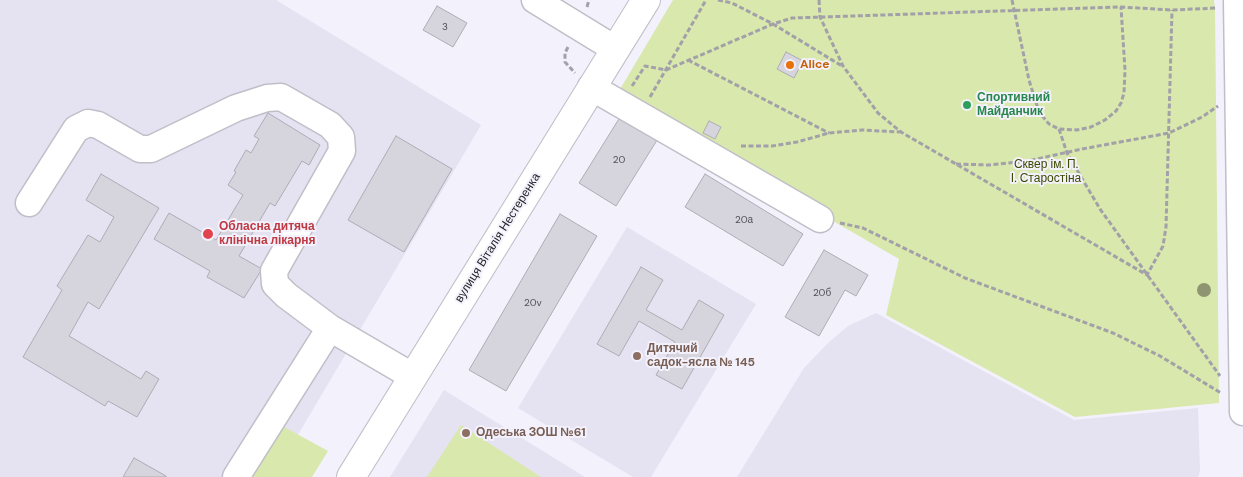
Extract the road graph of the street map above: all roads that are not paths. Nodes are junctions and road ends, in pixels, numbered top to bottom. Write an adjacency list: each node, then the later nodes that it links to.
1 (535, 0): 4 (street)
2 (646, 0): 4 (main road, вулиця Віталія Нестеренка)
3 (1237, 4): 10 (street)
4 (616, 49): 5 (main road, вулиця Віталія Нестеренка)
5 (592, 87): 7 (street); 9 (main road, вулиця Віталія Нестеренка)
6 (29, 203): 8 (street)
7 (820, 219)
8 (330, 328): 9 (street); 12 (street)
9 (412, 376): 13 (main road, вулиця Віталія Нестеренка)
10 (1243, 407): 11 (street)
11 (1243, 412)
12 (236, 477)
13 (350, 477)

